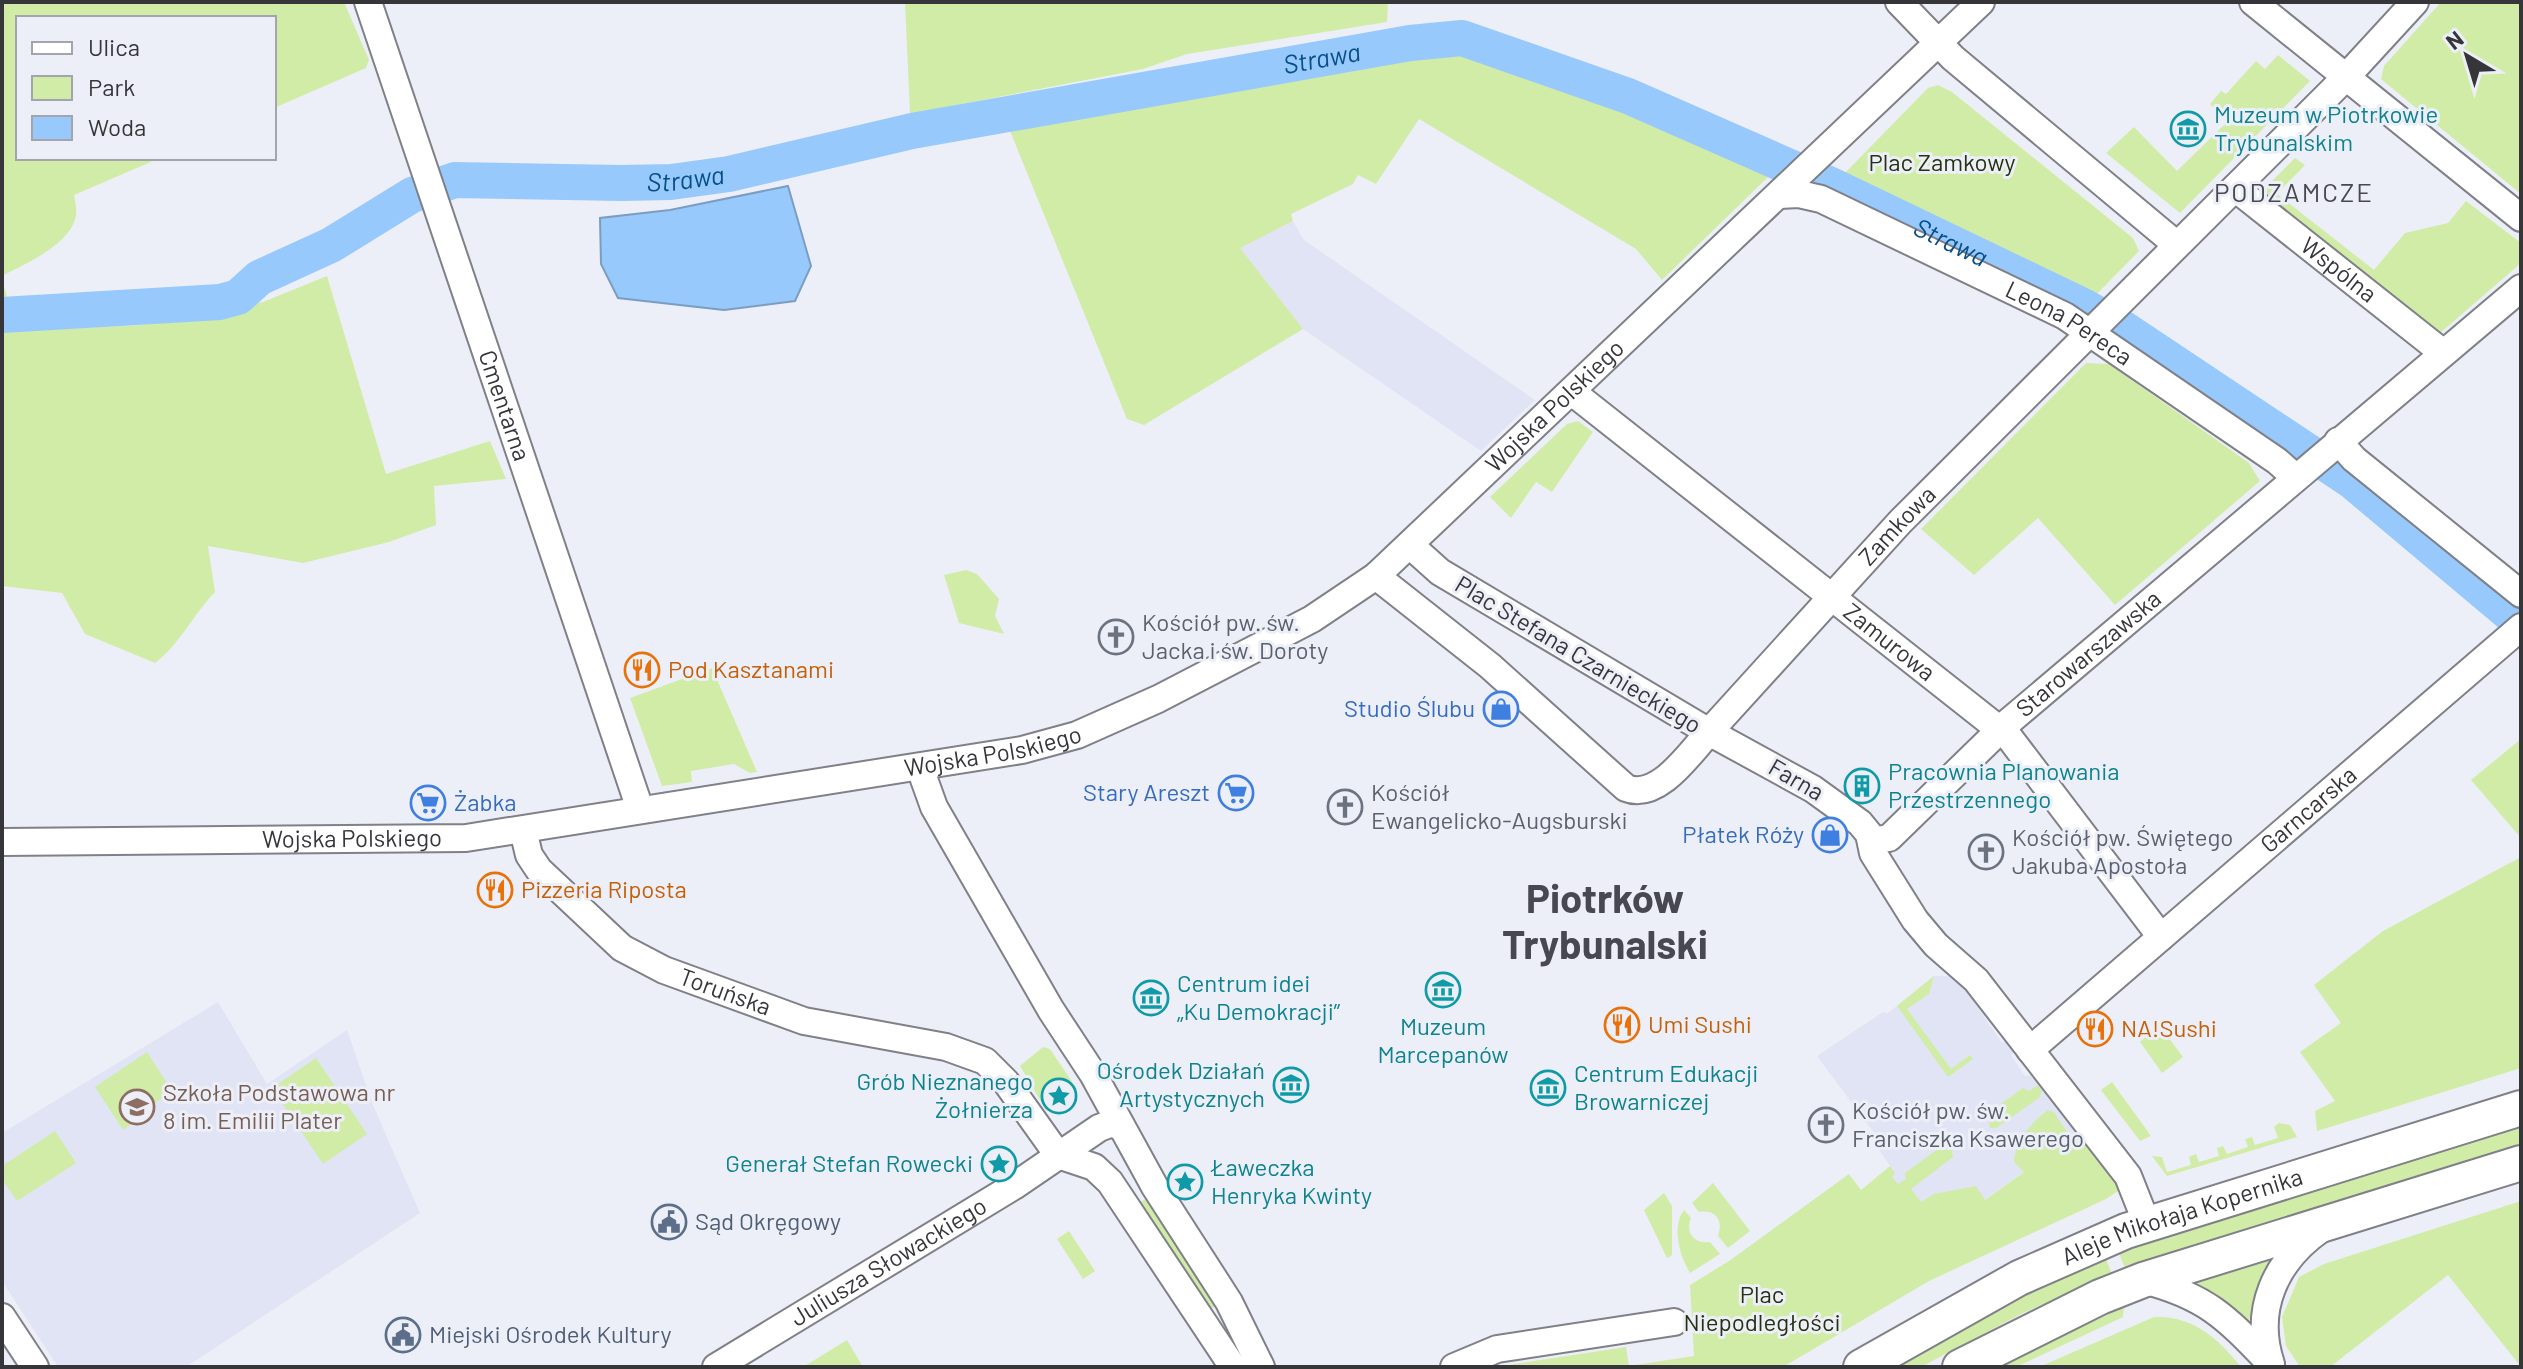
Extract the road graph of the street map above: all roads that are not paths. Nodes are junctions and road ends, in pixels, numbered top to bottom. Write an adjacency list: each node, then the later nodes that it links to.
1 (368, 2): 25 (street, Cmentarna)
2 (1899, 2): 6 (street)
3 (1981, 2): 6 (street)
4 (2253, 2): 7 (street)
5 (2415, 2): 7 (street, Zamkowa)
6 (1939, 43): 8 (street, Wojska Polskiego); 11 (street)
7 (2347, 76): 9 (street, Zamkowa); 10 (street)
8 (1786, 188): 13 (street, Leona Pereca); 15 (street, Wojska Polskiego)
9 (2235, 188): 11 (street, Zamkowa); 14 (street, Wspólna)
10 (2521, 218)
11 (2177, 245): 13 (street, Zamkowa)
12 (2521, 288): 14 (street, Starowarszawska)
13 (2099, 324): 16 (street, Leona Pereca); 20 (street, Zamkowa)
14 (2442, 352): 16 (street, Starowarszawska)
15 (1572, 392): 17 (street, Wojska Polskiego); 20 (street, Zamurowa)
16 (2317, 459): 19 (street, Leona Pereca); 22 (street, Starowarszawska)
17 (1411, 546): 18 (street, Wojska Polskiego); 23 (street, Plac Stefana Czarnieckiego)
18 (1376, 576): 23 (street, Plac Stefana Czarnieckiego); 24 (street, Wojska Polskiego)
19 (2521, 594)
20 (1829, 597): 22 (street, Zamurowa); 23 (street, Zamkowa)
21 (2517, 636): 29 (street, Garncarska)
22 (2000, 729): 27 (street, Starowarszawska); 29 (street, Zamurowa)
23 (1709, 732): 27 (street, Farna)
24 (920, 768): 25 (street, Wojska Polskiego); 32 (street)
25 (640, 809): 26 (street, Wojska Polskiego)
26 (523, 830): 28 (street, Wojska Polskiego); 34 (street, Toruńska)
27 (1871, 841): 30 (street, Farna)
28 (2, 842)
29 (2161, 937): 30 (street, Garncarska)
30 (2030, 1050): 38 (street, Farna)
31 (2521, 1108): 38 (main road, Aleje Mikołaja Kopernika)
32 (1121, 1127): 33 (street); 34 (street, Juliusza Słowackiego)
33 (1134, 1152): 36 (street); 42 (street)
34 (1058, 1155): 36 (street); 46 (street, Juliusza Słowackiego)
35 (2521, 1163): 37 (main road, Aleje Mikołaja Kopernika)
36 (1087, 1164): 43 (street)
37 (2334, 1219): 39 (main road, Aleje Mikołaja Kopernika); 44 (street)
38 (2147, 1224): 49 (main road, Aleje Mikołaja Kopernika)
39 (2143, 1280): 44 (street); 50 (main road, Aleje Mikołaja Kopernika)
40 (2, 1317): 45 (street)
41 (1674, 1322): 48 (street)
42 (1247, 1334): 43 (street); 47 (street)
43 (1219, 1362)
44 (2272, 1366)
45 (35, 1367)
46 (716, 1367)
47 (1261, 1367)
48 (1454, 1367)
49 (1861, 1367)
50 (1960, 1367)

